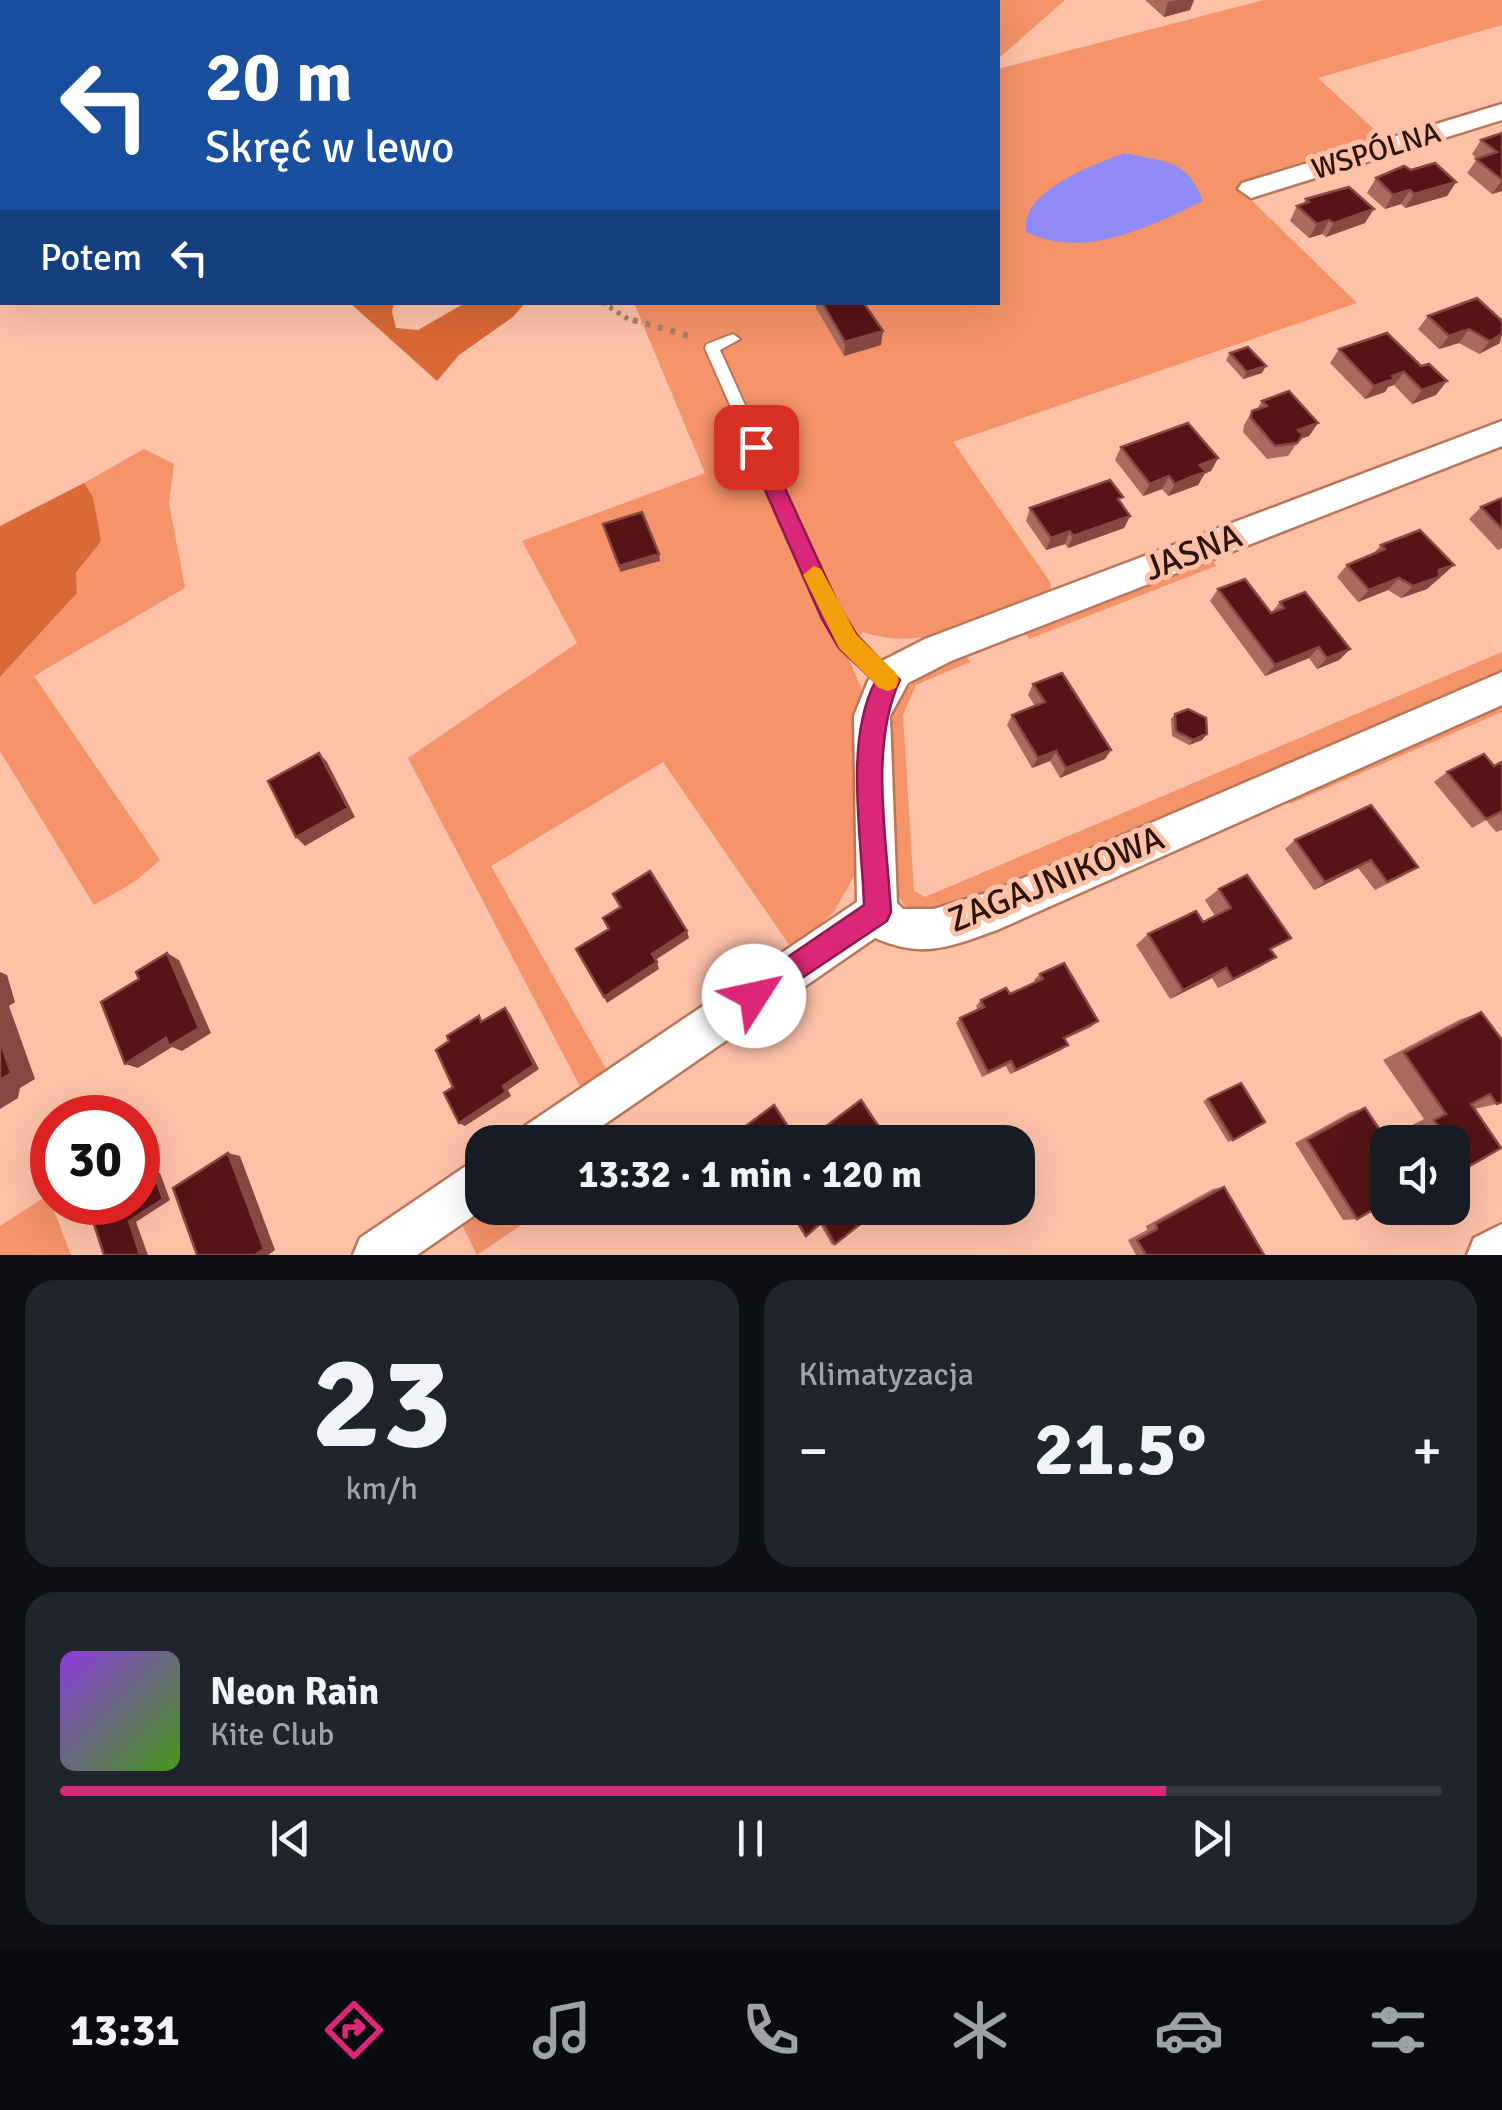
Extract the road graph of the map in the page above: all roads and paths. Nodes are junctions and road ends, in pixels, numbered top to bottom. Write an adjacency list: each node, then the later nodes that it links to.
1 (1502, 112): 2 (street, WSPÓLNA)
2 (1250, 189)
3 (607, 305): 5 (path)
4 (733, 338): 5 (lane)
5 (713, 346): 7 (lane)
6 (1502, 433): 7 (street, JASNA)
7 (888, 680): 9 (street)
8 (1502, 688): 9 (street, ZAGAJNIKOWA)
9 (878, 912): 10 (street)
10 (566, 1125)
11 (465, 1194): 13 (street)
12 (1502, 1248): 14 (street)
13 (377, 1255)
14 (1491, 1255)

